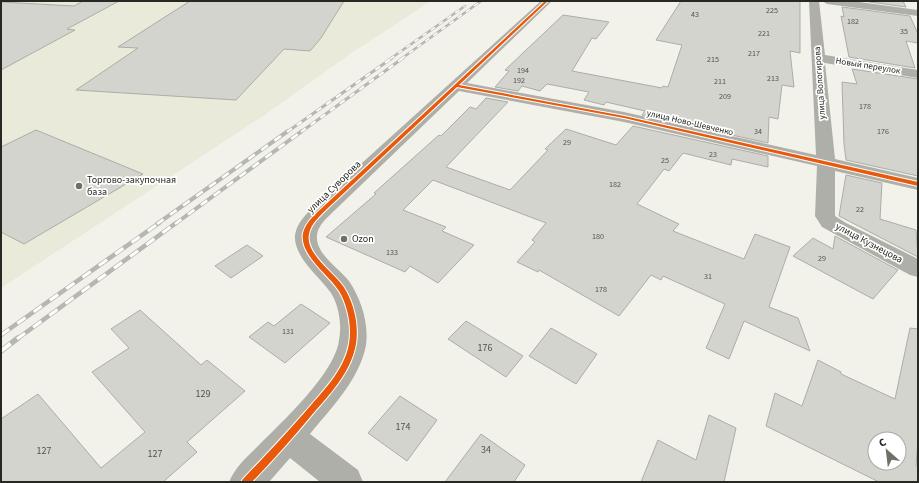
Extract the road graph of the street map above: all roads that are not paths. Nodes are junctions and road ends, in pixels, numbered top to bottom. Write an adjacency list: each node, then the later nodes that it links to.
1 (547, 1): 7 (street, улица Суворова)
2 (814, 1): 5 (street, улица Вологирова)
3 (827, 1): 4 (street)
4 (918, 13)
5 (818, 58): 6 (street, Новый переулок); 8 (street, улица Вологирова)
6 (918, 74)
7 (457, 86): 8 (street, улица Ново-Шевченко); 11 (street, улица Суворова)
8 (826, 164): 9 (street, улица Ново-Шевченко); 10 (street, улица Кузнецова)
9 (918, 184)
10 (918, 269)
11 (289, 437): 12 (street, улица Суворова); 13 (street)
12 (246, 482)
13 (346, 482)

